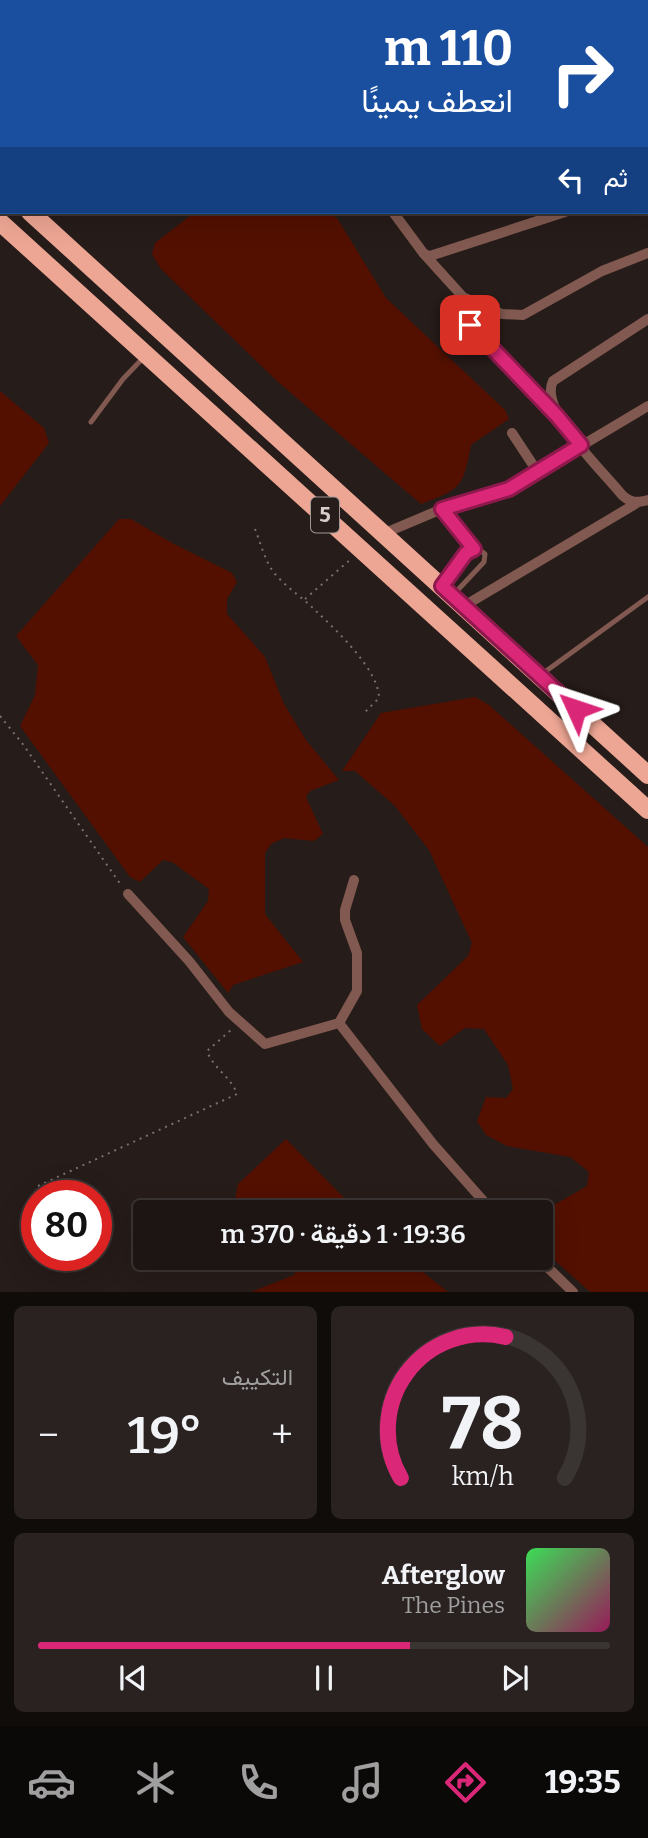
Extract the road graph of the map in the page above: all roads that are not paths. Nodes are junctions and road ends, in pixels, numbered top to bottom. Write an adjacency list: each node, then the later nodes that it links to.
1 (32, 214): 7 (highway, 5)
2 (394, 214): 6 (street)
3 (559, 214): 6 (street)
4 (0, 222): 8 (highway, 5)
5 (648, 253): 6 (street)
6 (424, 254)
7 (104, 278): 8 (highway); 20 (highway, 5)
8 (85, 299): 11 (highway, 5)
9 (453, 307): 13 (street)
10 (648, 319): 13 (street)
11 (146, 355): 14 (lane); 26 (highway, 5)
12 (648, 406): 16 (street)
13 (557, 416): 16 (street)
14 (91, 422)
15 (512, 433): 17 (street)
16 (581, 445): 17 (street); 18 (street)
17 (537, 471): 19 (street)
18 (642, 501): 22 (street)
19 (442, 509): 20 (street); 21 (lane)
20 (385, 533): 22 (highway, 5)
21 (474, 549): 22 (lane); 22 (lane)
22 (453, 596): 24 (highway, 5)
23 (648, 597): 24 (lane)
24 (540, 676): 25 (highway, 5)
25 (648, 775)
26 (648, 810)
27 (354, 880): 29 (street)
28 (128, 894): 29 (street)
29 (339, 1023): 30 (street)
30 (483, 1200)
31 (550, 1270): 32 (street)
32 (573, 1292)

